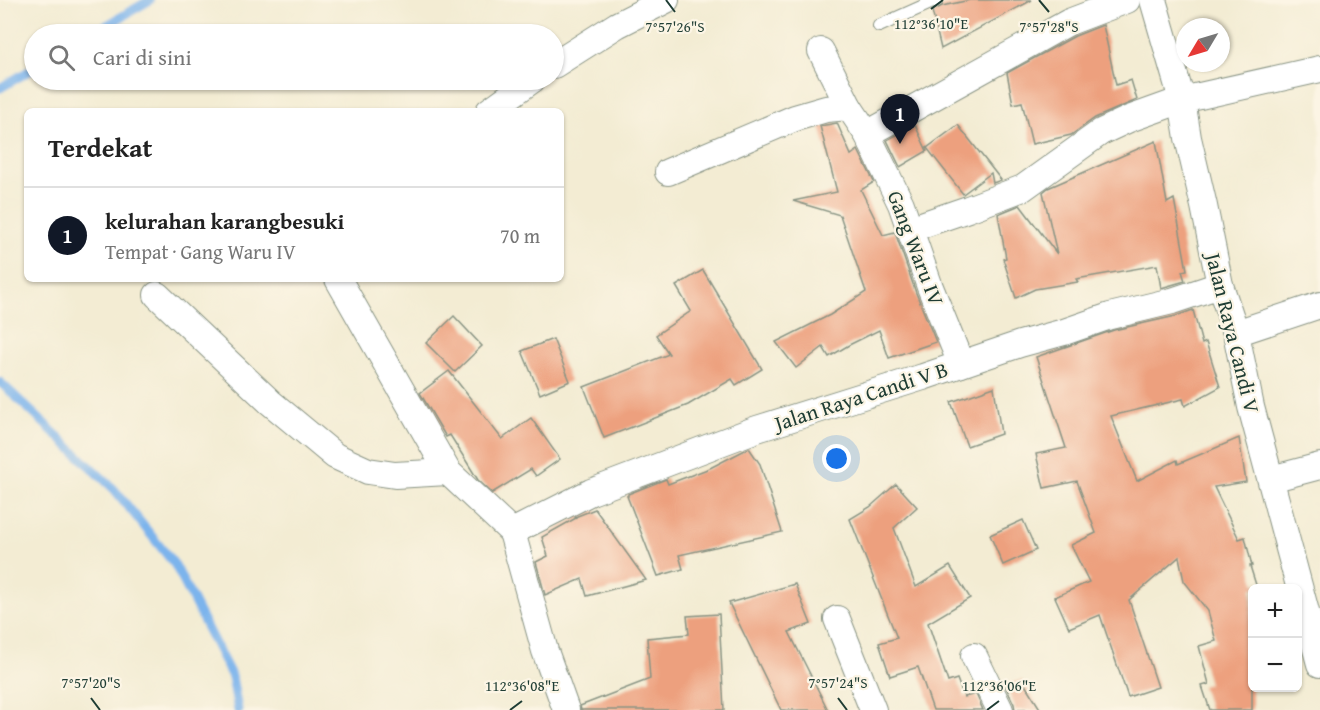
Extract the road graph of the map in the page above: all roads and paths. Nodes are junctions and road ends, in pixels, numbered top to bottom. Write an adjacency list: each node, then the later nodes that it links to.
1 (666, 0): 7 (street)
2 (937, 0): 5 (lane)
3 (1127, 0): 13 (street)
4 (1153, 0): 10 (street, Jalan Raya Candi V)
5 (879, 26)
6 (821, 51): 11 (street, Gang Waru IV)
7 (564, 59)
8 (1320, 69): 10 (street)
9 (518, 90): 12 (street)
10 (1182, 100): 15 (street); 17 (street, Jalan Raya Candi V)
11 (849, 107): 13 (street, Gang Waru IV); 14 (street)
12 (493, 108)
13 (867, 134): 15 (street, Gang Waru IV)
14 (668, 172)
15 (910, 229): 21 (street, Gang Waru IV)
16 (340, 282): 23 (street)
17 (1220, 285): 20 (street, Jalan Raya Candi V); 21 (street, Jalan Raya Candi V B)
18 (157, 295): 23 (street)
19 (1320, 305): 20 (street)
20 (1236, 333): 24 (street, Jalan Raya Candi V)
21 (961, 364): 25 (street, Jalan Raya Candi V B)
22 (1320, 466): 24 (street)
23 (448, 472): 25 (street)
24 (1271, 479): 27 (street, Jalan Raya Candi V)
25 (512, 532): 30 (street)
26 (837, 619): 31 (street)
27 (1314, 619): 29 (street, Jalan Raya Candi V)
28 (974, 657): 32 (street)
29 (1320, 664)
30 (566, 710)
31 (873, 710)
32 (1000, 710)

